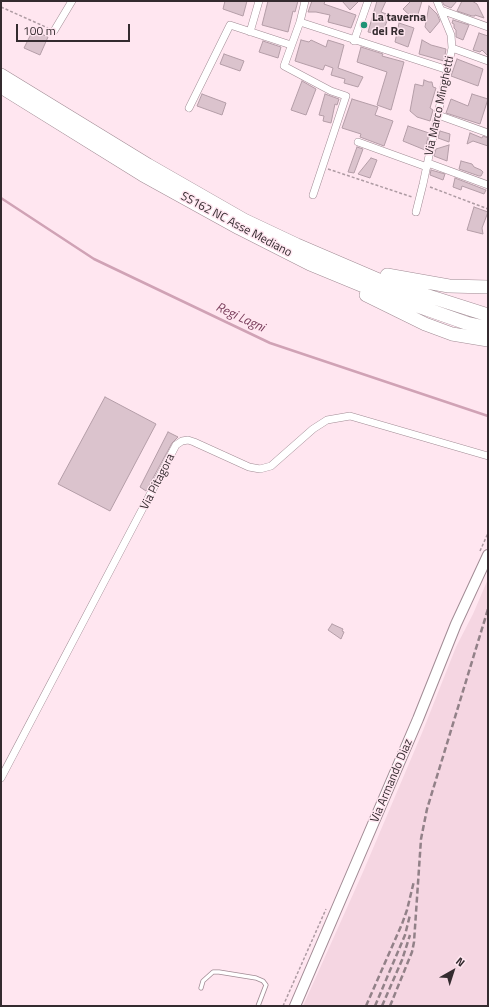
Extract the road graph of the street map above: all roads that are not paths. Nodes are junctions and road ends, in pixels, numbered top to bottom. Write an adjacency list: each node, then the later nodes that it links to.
1 (72, 1): 9 (street)
2 (259, 1): 10 (street)
3 (306, 1): 7 (street)
4 (368, 1): 11 (street)
5 (437, 1): 6 (street, Via Marco Minghetti)
6 (441, 10): 8 (street); 13 (street, Via Marco Minghetti)
7 (300, 22): 11 (street); 12 (street)
8 (488, 27)
9 (54, 31)
10 (250, 32): 12 (street); 18 (street)
11 (354, 41): 15 (street)
12 (291, 45): 24 (street)
13 (452, 48): 14 (street); 15 (street, Via Marco Minghetti)
14 (488, 62)
15 (448, 70): 19 (street, Via Marco Minghetti)
16 (1, 75): 26 (highway, SS162 NC Asse Mediano)
17 (1, 87): 27 (highway, SS162 NC Asse Mediano)
18 (189, 108)
19 (438, 115): 20 (street); 22 (street, Via Marco Minghetti)
20 (488, 133)
21 (358, 142): 22 (street)
22 (427, 165): 23 (street); 25 (street, Via Marco Minghetti)
23 (488, 185)
24 (313, 195)
25 (416, 212)
26 (311, 251): 28 (highway); 29 (highway, SS162 NC Asse Mediano)
27 (310, 264): 30 (highway, SS162 NC Asse Mediano); 31 (highway)
28 (488, 287)
29 (488, 315)
30 (488, 328)
31 (488, 340)
32 (488, 456): 34 (street, Via Pitagora)
33 (483, 554): 37 (main road, Via Armando Diaz)
34 (1, 778)
35 (201, 988): 36 (lane)
36 (258, 1006)
37 (295, 1006)

